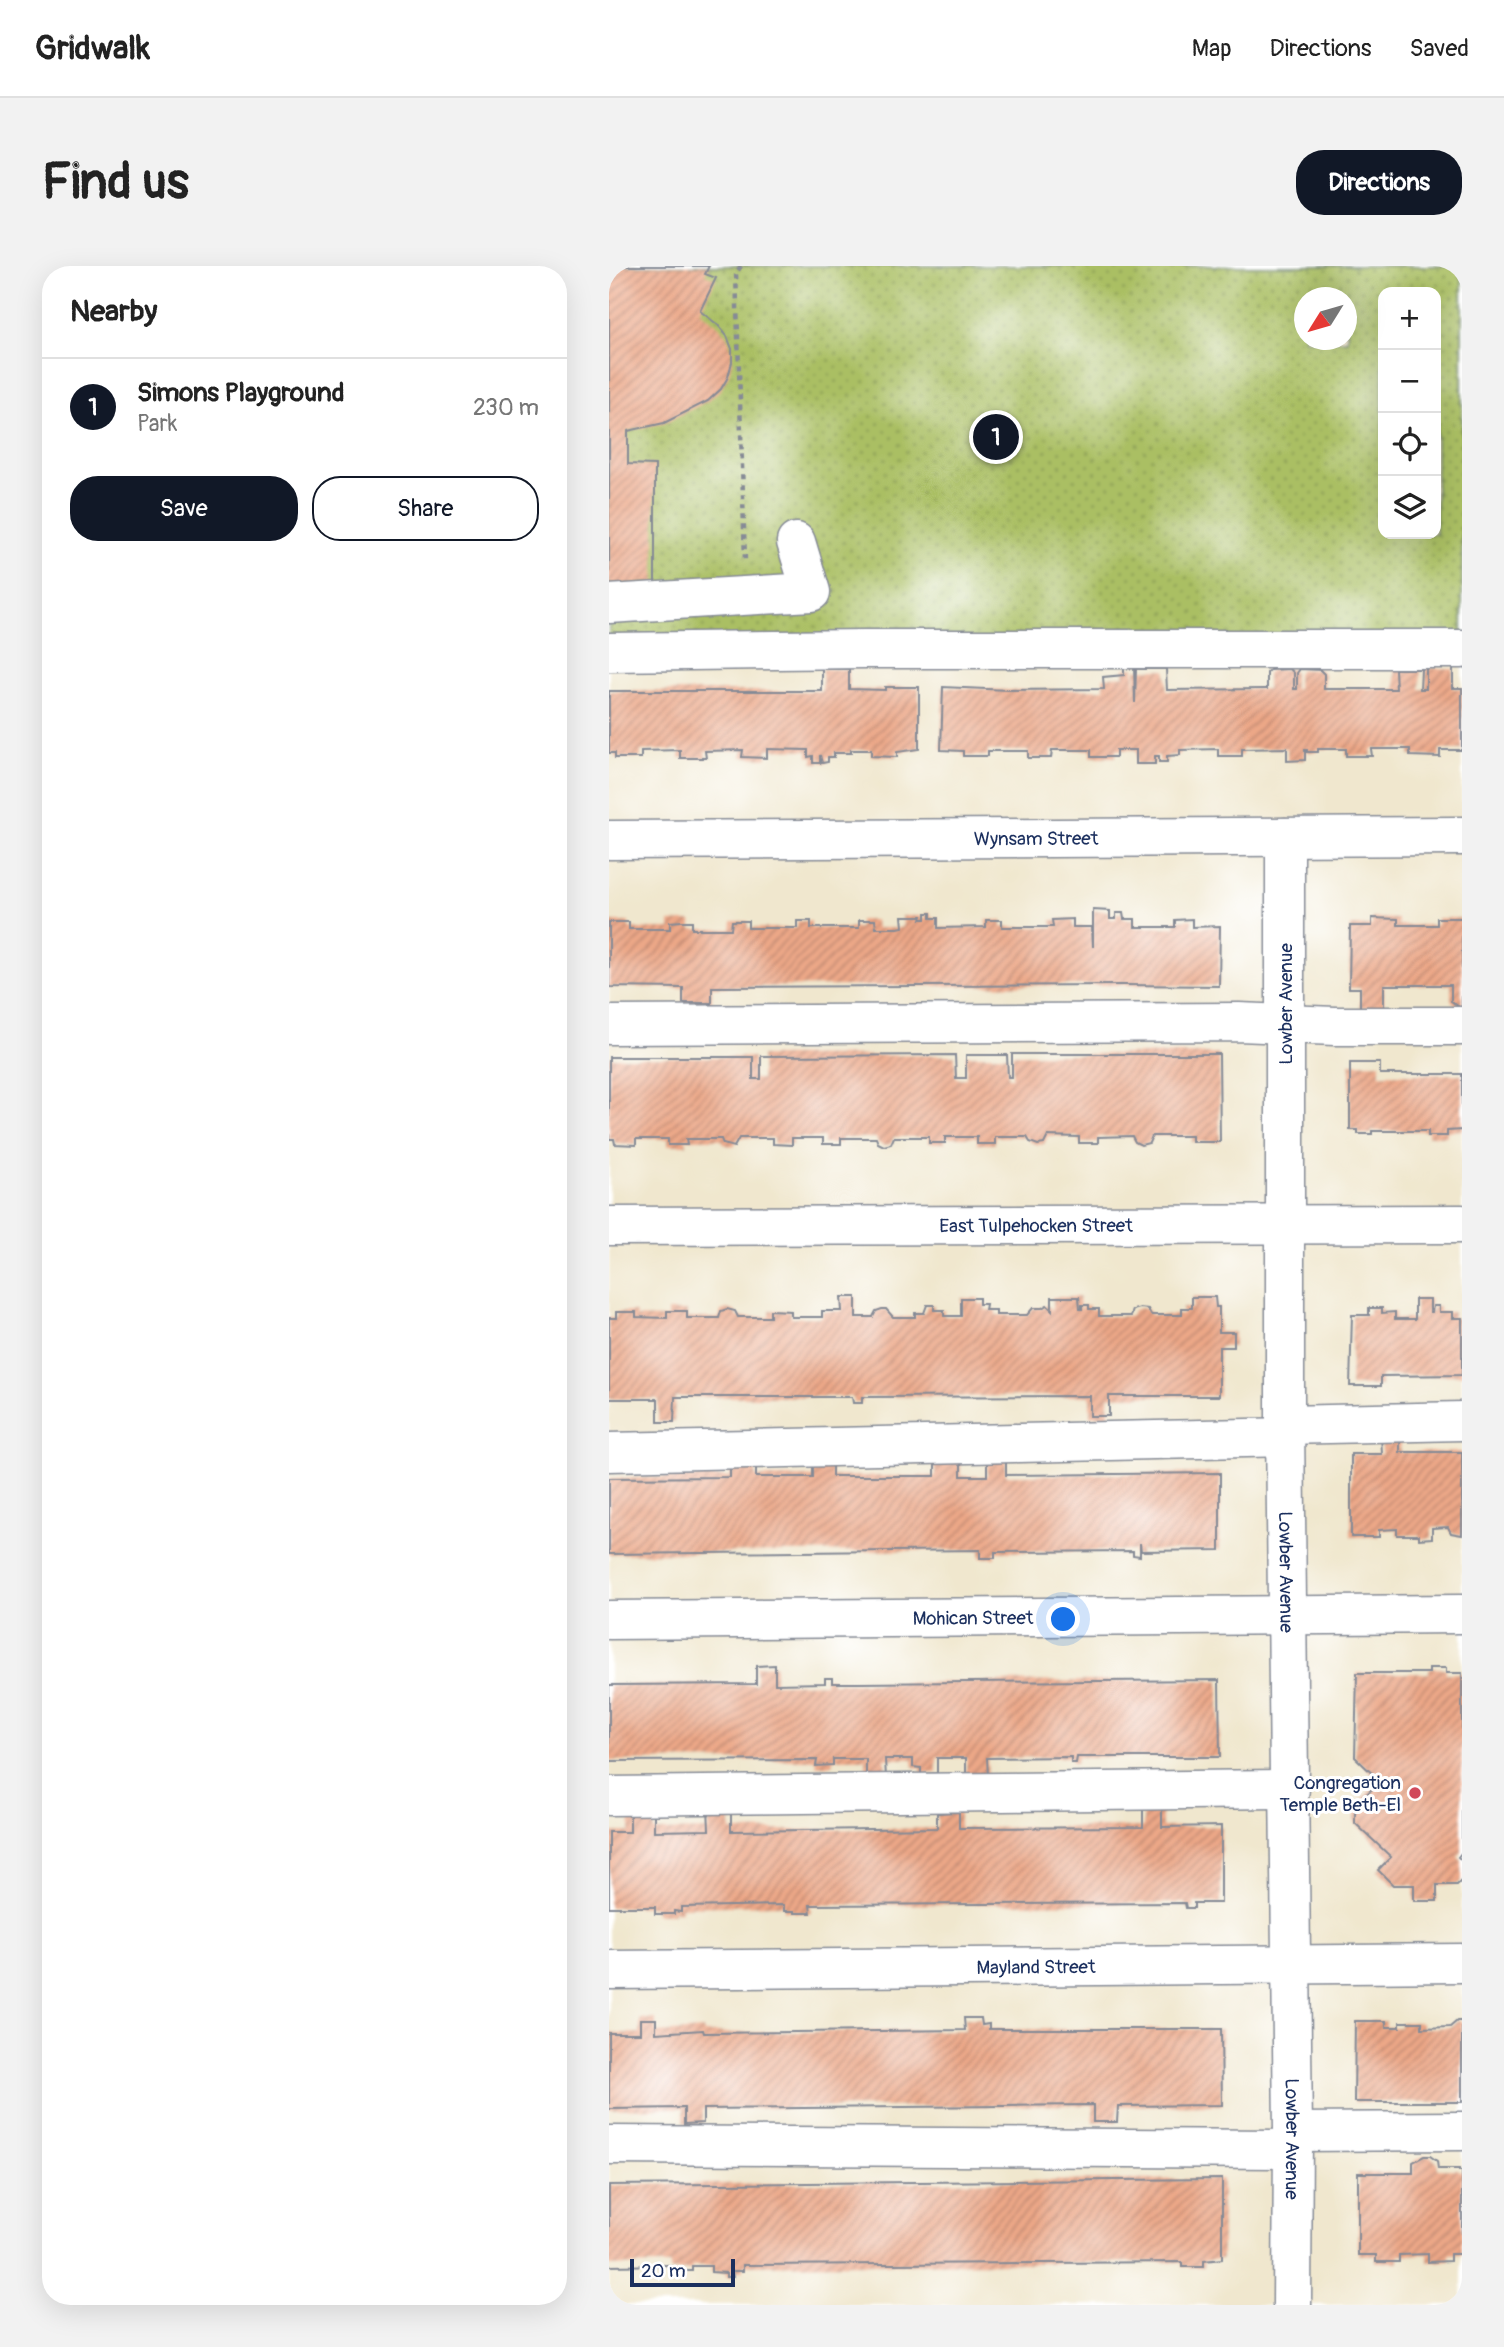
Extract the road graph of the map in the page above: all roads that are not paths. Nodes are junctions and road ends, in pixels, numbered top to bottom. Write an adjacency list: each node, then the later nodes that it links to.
1 (796, 542): 2 (street)
2 (609, 604)
3 (1462, 649): 4 (street)
4 (609, 652)
5 (1462, 836): 6 (street, Wynsam Street)
6 (1285, 837): 7 (street, Wynsam Street); 8 (street, Lowber Avenue)
7 (609, 840)
8 (1286, 1023): 9 (street); 10 (street); 11 (street, Lowber Avenue)
9 (609, 1026)
10 (1462, 1026)
11 (1286, 1224): 12 (street, East Tulpehocken Street); 13 (street, East Tulpehocken Street); 15 (street, Lowber Avenue)
12 (1462, 1224)
13 (609, 1226)
14 (1462, 1421): 15 (street)
15 (1286, 1431): 16 (street); 18 (street, Lowber Avenue)
16 (609, 1452)
17 (1462, 1614): 18 (street, Mohican Street)
18 (1289, 1615): 19 (street, Mohican Street); 20 (street, Lowber Avenue)
19 (609, 1620)
20 (1290, 1789): 21 (street); 23 (street, Lowber Avenue)
21 (609, 1796)
22 (1462, 1963): 23 (street, Mayland Street)
23 (1291, 1966): 24 (street, Mayland Street); 26 (street, Lowber Avenue)
24 (609, 1970)
25 (1462, 2132): 26 (street)
26 (1293, 2140): 27 (street); 28 (street, Lowber Avenue)
27 (609, 2145)
28 (1292, 2305)

